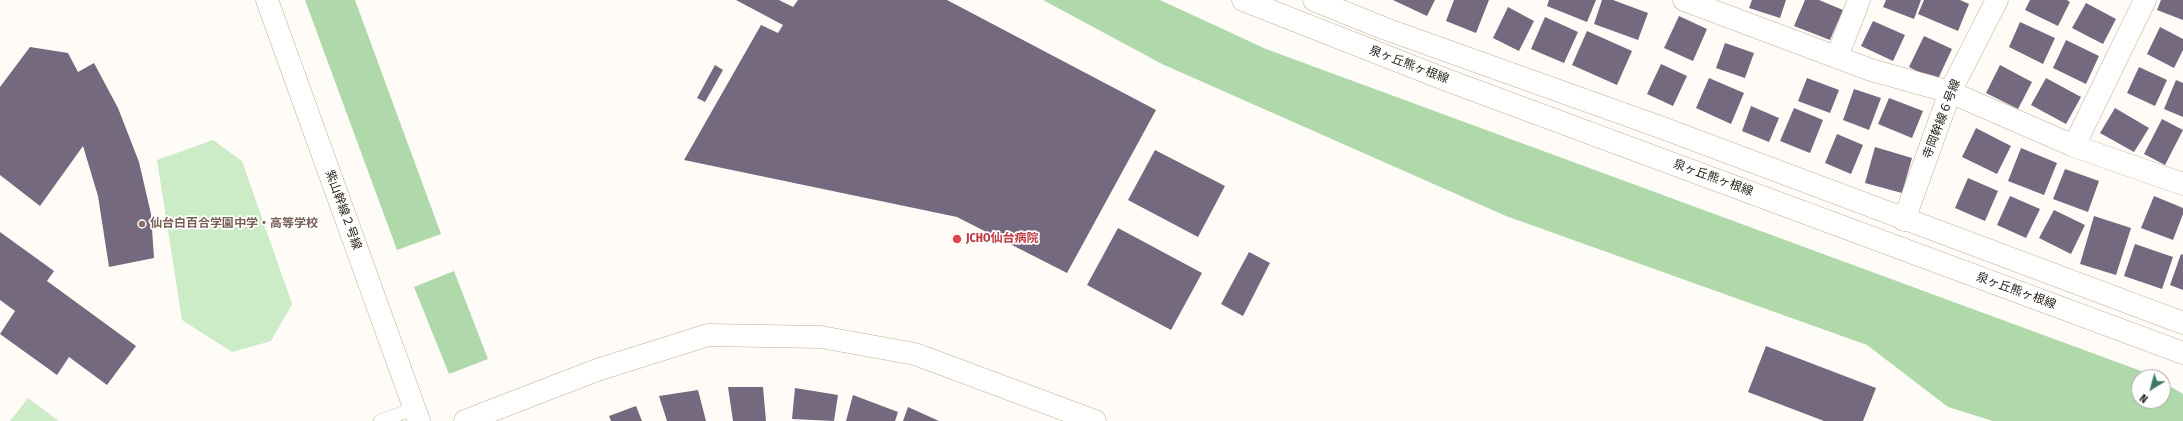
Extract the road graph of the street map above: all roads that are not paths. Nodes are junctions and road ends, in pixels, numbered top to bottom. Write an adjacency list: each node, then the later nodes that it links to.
1 (267, 0): 15 (street, 紫山幹線２号線)
2 (1243, 0): 14 (street, 泉ヶ丘熊ヶ根線)
3 (1314, 0): 12 (street)
4 (1684, 0): 8 (street)
5 (1859, 0): 8 (street)
6 (1997, 0): 9 (street, 寺岡幹線６号線)
7 (2145, 0): 10 (street)
8 (1837, 57): 9 (street)
9 (1950, 92): 10 (street); 12 (street, 寺岡幹線６号線)
10 (2074, 146): 11 (street)
11 (2183, 184)
12 (1904, 220): 13 (street)
13 (2183, 323)
14 (2183, 353)
15 (417, 415): 16 (lane)
16 (380, 421)
17 (465, 421): 18 (street)
18 (1095, 421)

